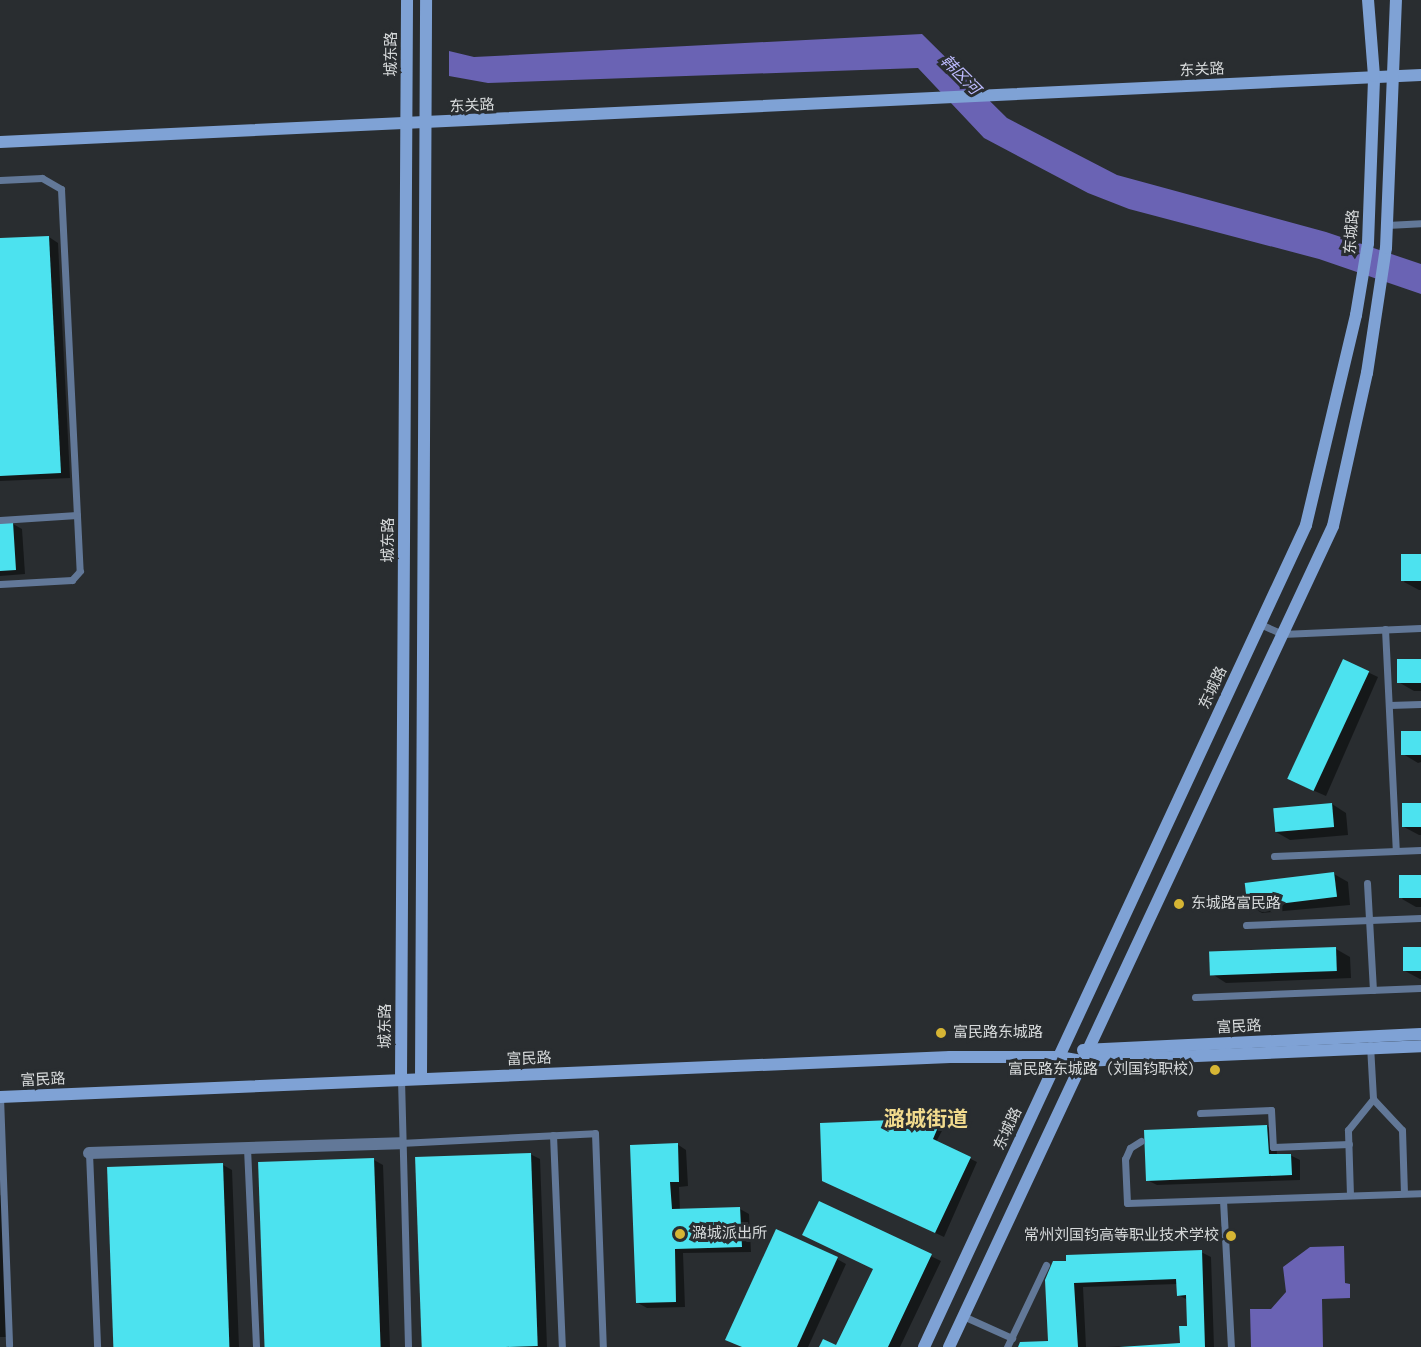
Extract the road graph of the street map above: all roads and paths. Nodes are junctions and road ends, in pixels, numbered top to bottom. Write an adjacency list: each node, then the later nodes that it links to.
1 (407, 0): 9 (street, 城东路)
2 (426, 0): 8 (street)
3 (1368, 0): 6 (street, 东城路)
4 (1396, 0): 7 (street)
5 (1421, 75): 7 (street, 东关路)
6 (1374, 76): 7 (street, 东关路); 8 (street, 东关路); 17 (street, 东城路)
7 (1394, 76): 13 (street)
8 (425, 123): 9 (street, 东关路); 39 (street)
9 (407, 124): 10 (street, 东关路); 40 (street, 城东路)
10 (0, 142)
11 (0, 180): 14 (lane)
12 (1421, 223): 13 (lane)
13 (1387, 225): 20 (street)
14 (77, 515): 15 (lane); 16 (lane)
15 (0, 520)
16 (0, 584)
17 (1260, 624): 20 (lane); 37 (street, 东城路)
18 (1421, 628): 19 (lane)
19 (1385, 629): 20 (lane); 22 (lane)
20 (1282, 634): 36 (street)
21 (1421, 704): 22 (lane)
22 (1389, 705): 24 (lane)
23 (1421, 850): 24 (lane)
24 (1396, 851): 25 (lane)
25 (1274, 856)
26 (1367, 883): 28 (lane)
27 (1421, 918): 28 (lane)
28 (1370, 920): 29 (lane); 31 (lane)
29 (1246, 925)
30 (1421, 988): 31 (lane)
31 (1373, 990): 32 (lane)
32 (1195, 997)
33 (1421, 1034): 34 (street, 富民路)
34 (1370, 1042): 35 (street, 富民路); 36 (street, 富民路); 38 (street, 富民路); 42 (lane)
35 (1421, 1046)
36 (1088, 1049): 37 (street, 富民路); 38 (street)
37 (1059, 1057): 38 (street, 富民路); 39 (street, 富民路); 63 (street, 东城路)
38 (1082, 1061): 55 (street)
39 (421, 1078): 40 (street, 富民路)
40 (401, 1079): 41 (street, 富民路); 46 (lane)
41 (0, 1097): 57 (lane)
42 (1373, 1099): 47 (lane); 50 (lane)
43 (1200, 1113): 47 (lane)
44 (553, 1135): 46 (lane); 61 (lane); 62 (lane)
45 (1141, 1141): 53 (lane)
46 (400, 1143): 48 (street); 60 (lane)
47 (1349, 1144): 52 (lane)
48 (247, 1148): 49 (street); 59 (lane)
49 (88, 1153): 58 (lane)
50 (1404, 1193): 51 (lane); 52 (lane)
51 (1421, 1193)
52 (1350, 1195): 53 (lane)
53 (1223, 1200): 66 (lane)
54 (1046, 1265): 56 (lane)
55 (963, 1316): 56 (lane); 64 (street)
56 (1012, 1338): 65 (lane)
57 (9, 1345)
58 (97, 1347)
59 (255, 1347)
60 (408, 1347)
61 (562, 1347)
62 (603, 1347)
63 (924, 1347)
64 (949, 1347)
65 (1007, 1347)
66 (1231, 1347)

